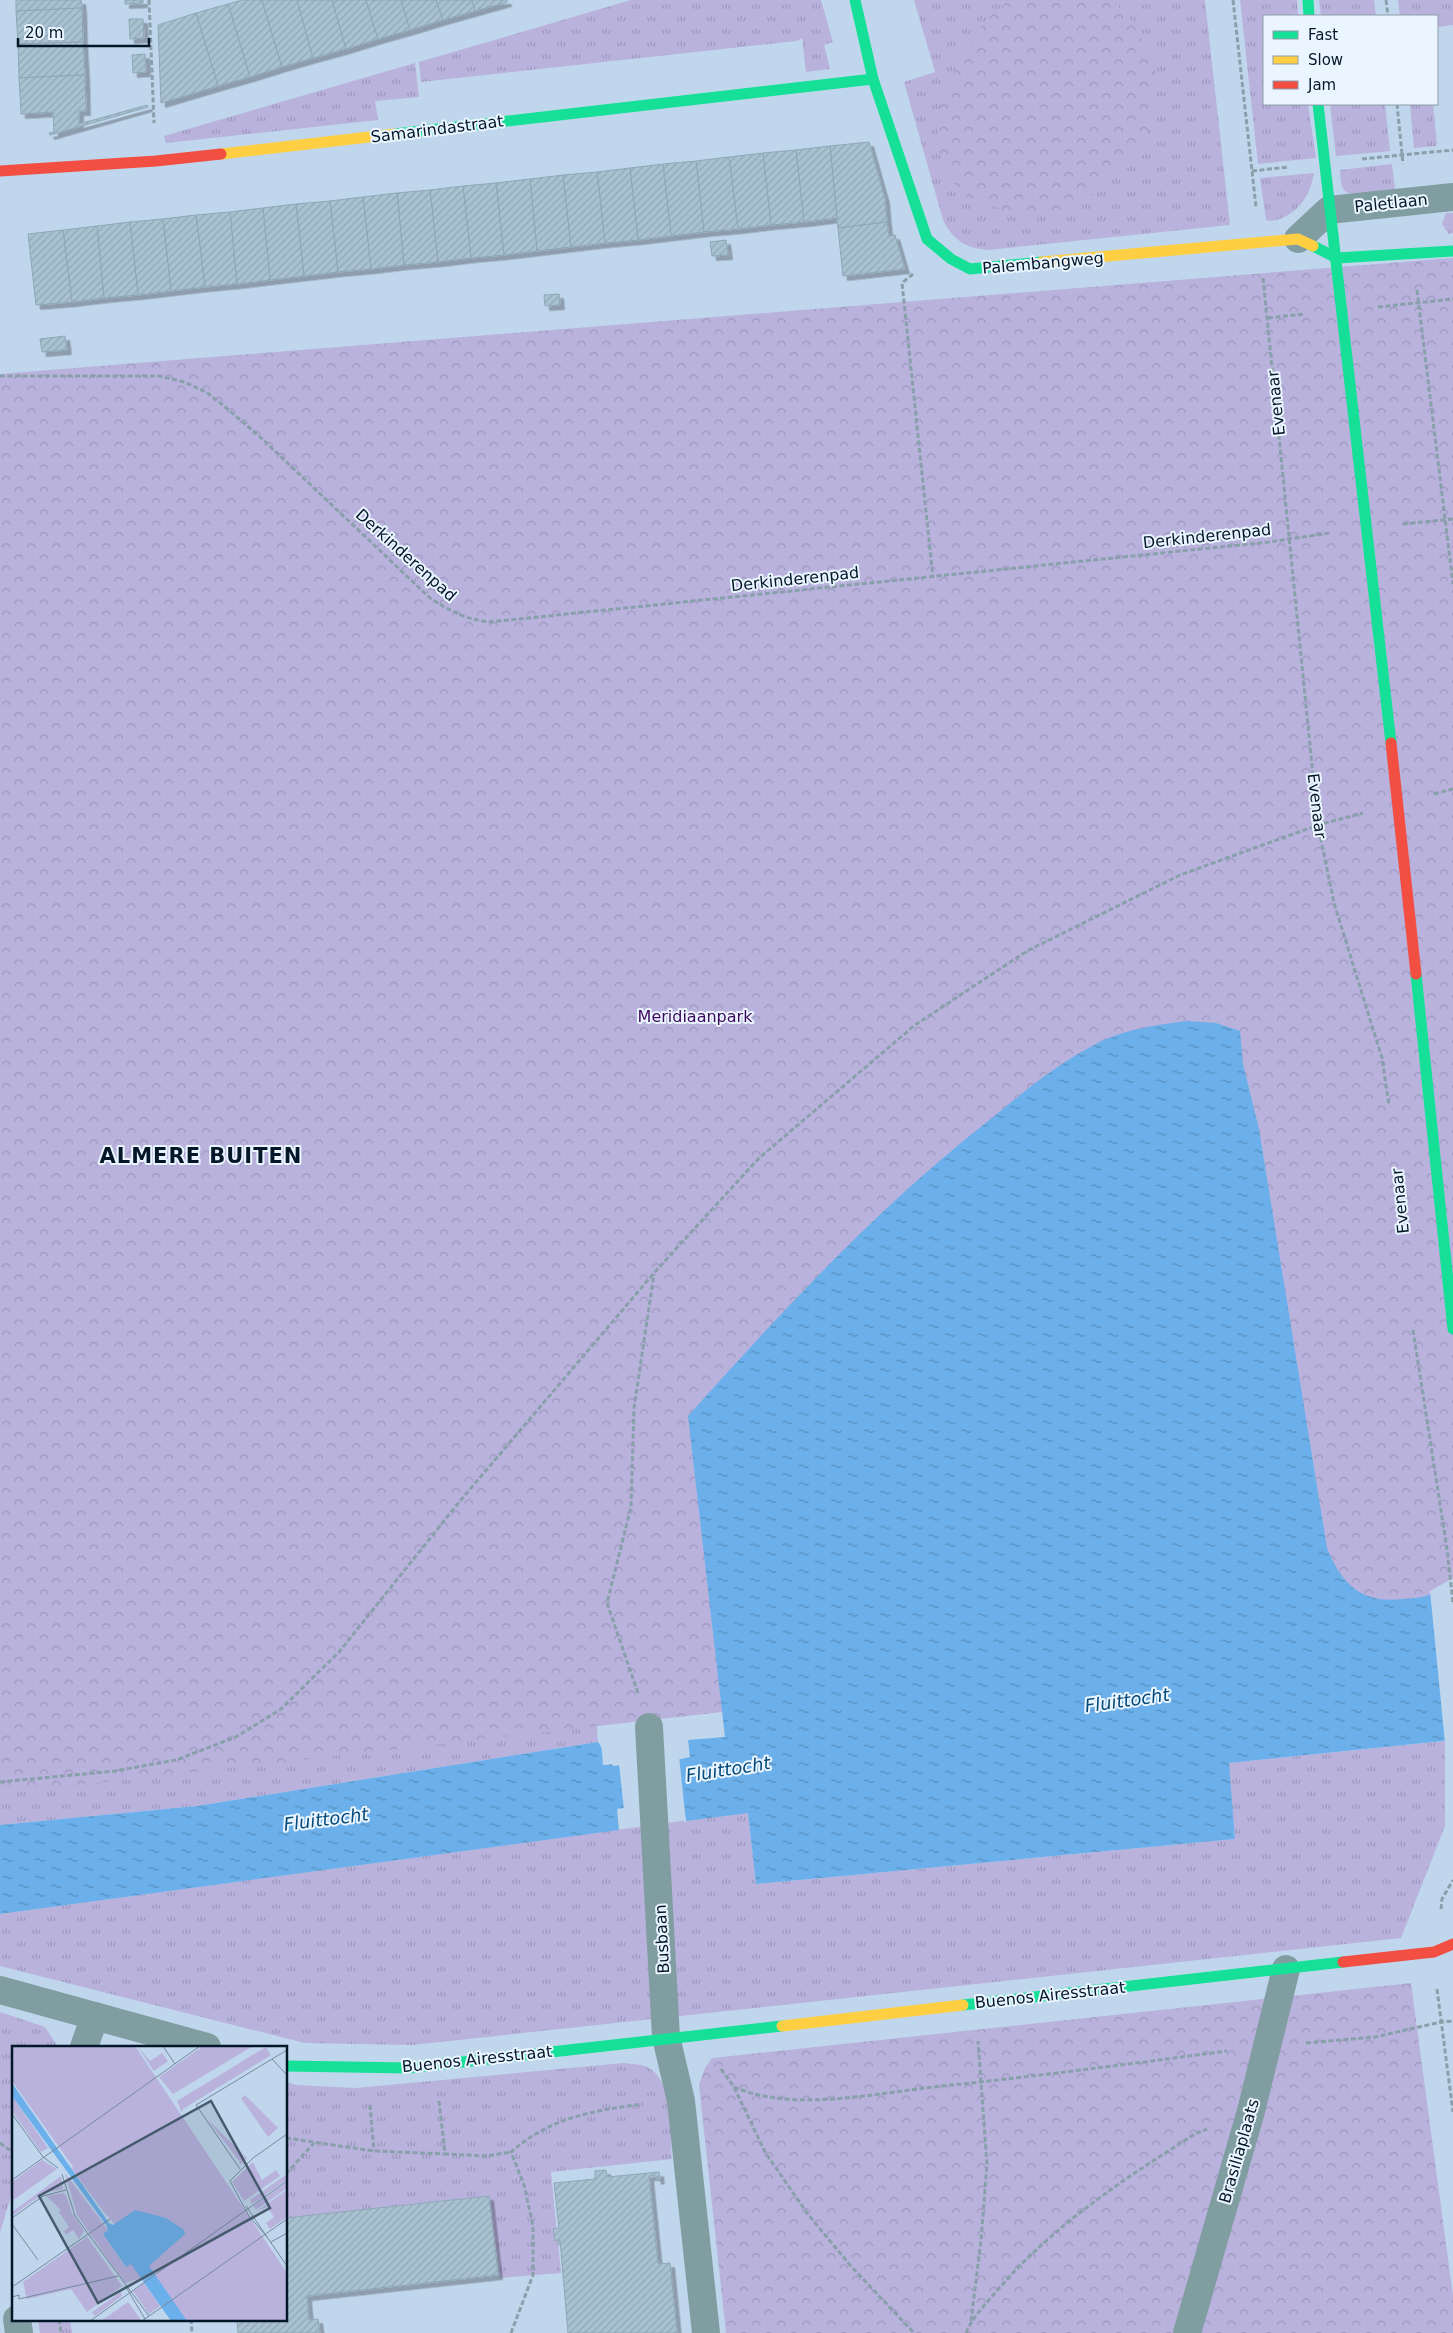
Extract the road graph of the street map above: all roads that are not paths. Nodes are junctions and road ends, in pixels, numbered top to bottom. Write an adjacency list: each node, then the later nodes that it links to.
1 (855, 0): 4 (street, Palembangweg)
2 (1308, 0): 3 (street)
3 (1309, 15)
4 (873, 79): 6 (street, Samarindastraat); 9 (street, Palembangweg)
5 (1318, 105): 8 (street)
6 (0, 171)
7 (1453, 197): 8 (street, Paletlaan)
8 (1329, 210): 9 (street); 11 (street)
9 (1298, 239): 11 (street)
10 (1453, 251): 11 (street)
11 (1336, 258): 12 (street)
12 (1453, 1329)
13 (649, 1727): 18 (street, Busbaan)
14 (1446, 1951): 15 (street, Buenos Airesstraat)
15 (1286, 1969): 18 (street, Buenos Airesstraat); 25 (street, Brasiliaplaats)
16 (0, 1990): 17 (street)
17 (95, 2016): 19 (street); 20 (street)
18 (666, 2038): 21 (street, Buenos Airesstraat); 23 (street)
19 (84, 2046)
20 (203, 2046)
21 (288, 2066)
22 (17, 2320): 24 (street)
23 (706, 2326)
24 (19, 2333)
25 (1187, 2333)

